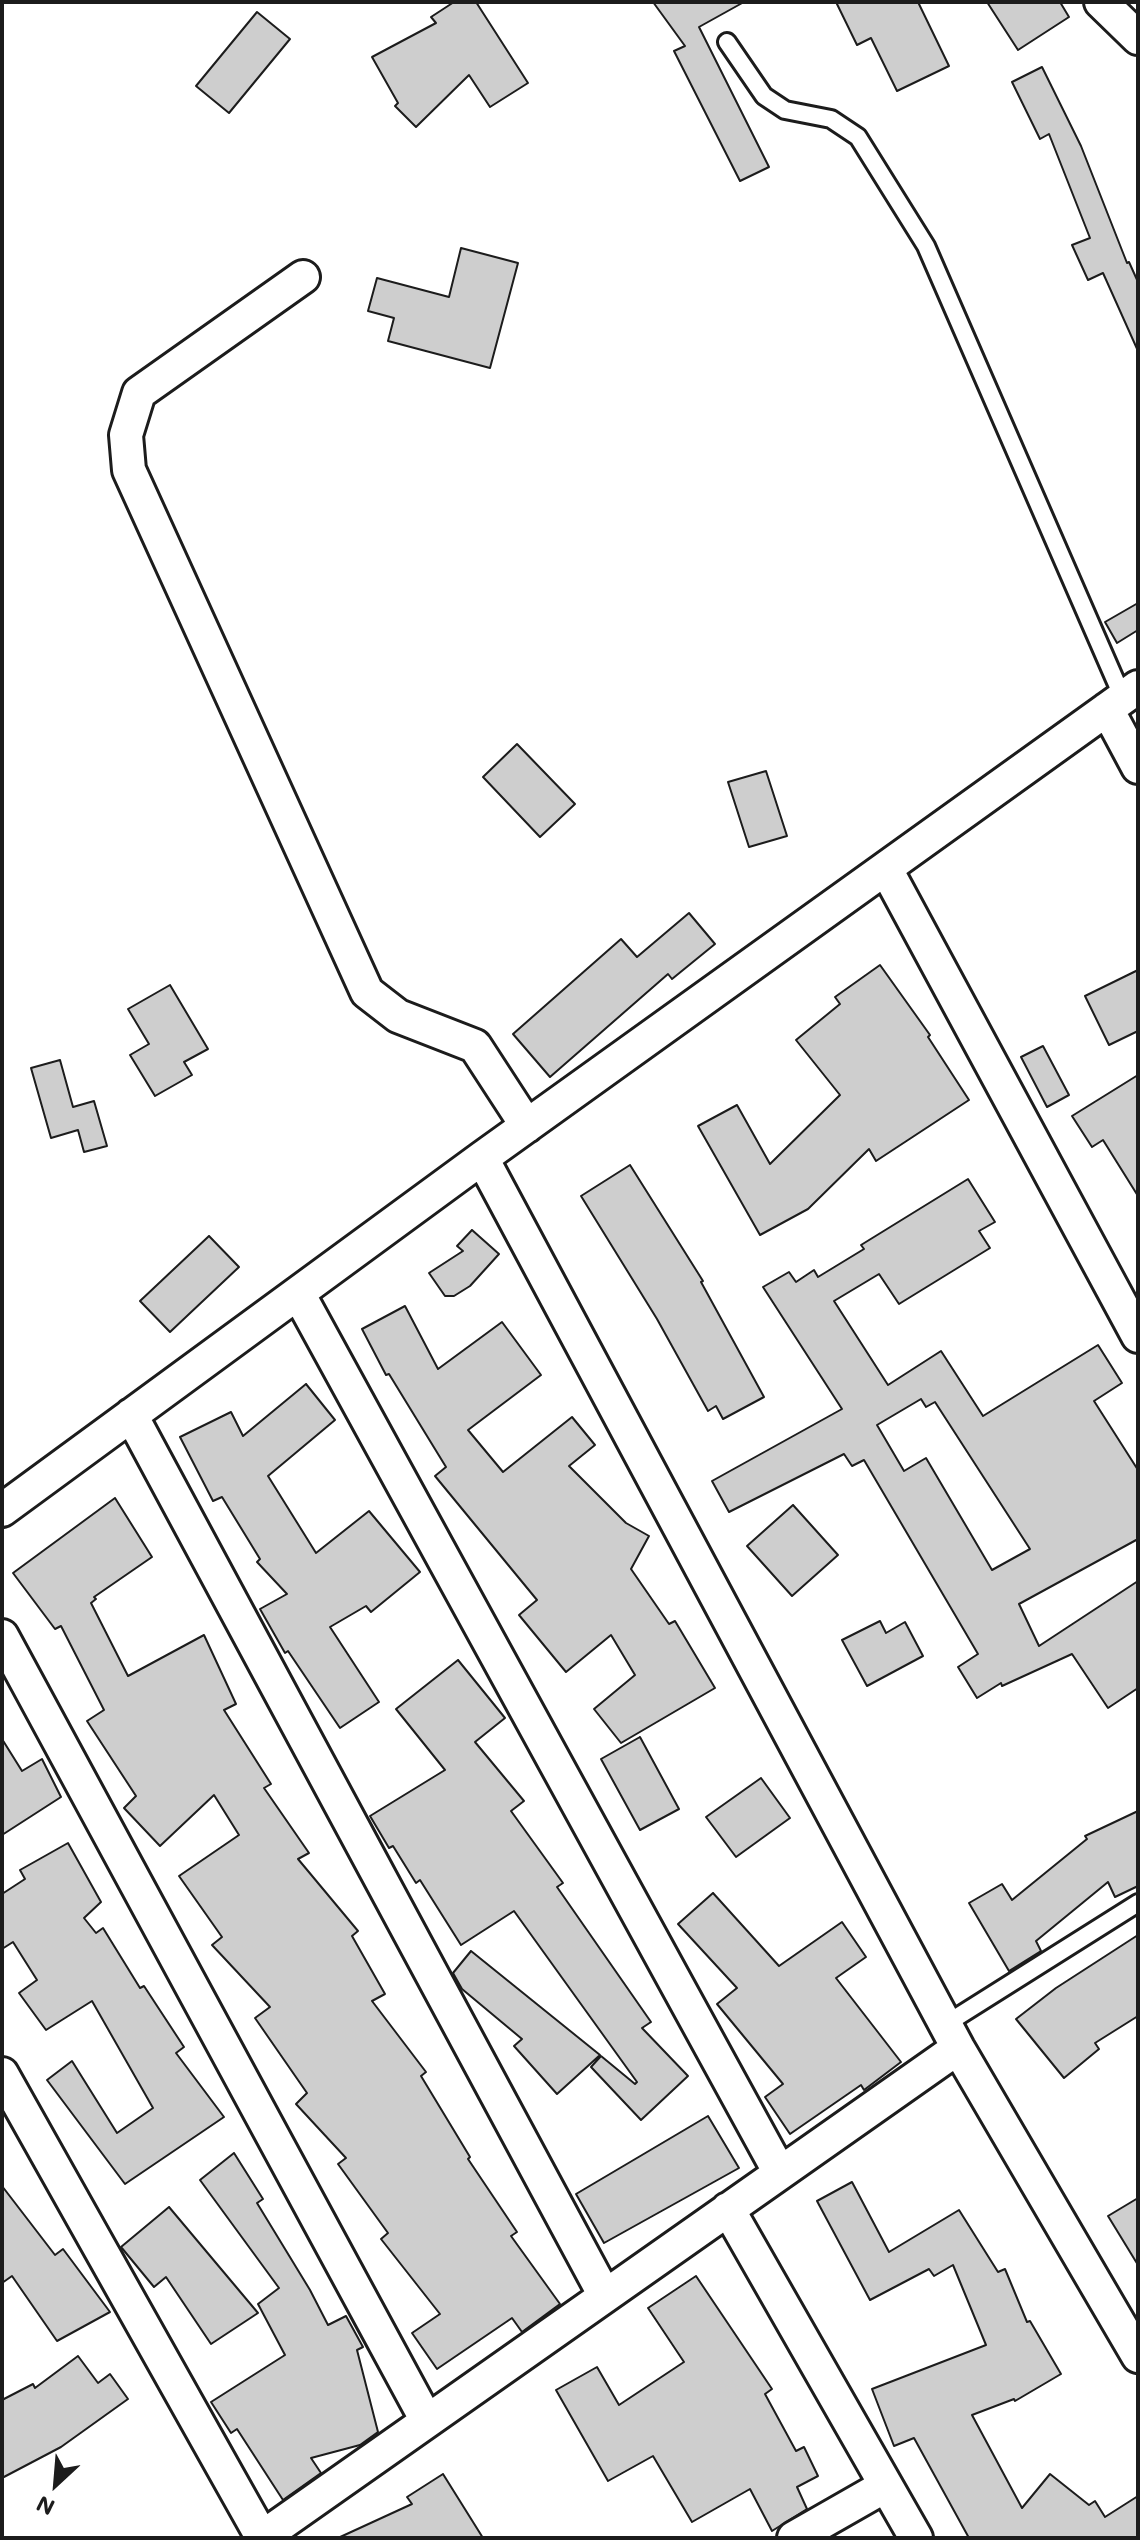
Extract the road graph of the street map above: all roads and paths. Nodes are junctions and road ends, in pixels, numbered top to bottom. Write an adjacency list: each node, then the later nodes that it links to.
1 (1101, 2): 2 (street)
2 (1138, 38)
3 (727, 42): 5 (lane)
4 (303, 277): 8 (street)
5 (1123, 698): 6 (street); 7 (street)
6 (1138, 767)
7 (886, 869): 8 (street); 11 (street)
8 (527, 1126): 9 (street)
9 (482, 1158): 10 (street); 16 (street)
10 (298, 1293): 12 (street); 18 (street)
11 (1138, 1336)
12 (131, 1415): 13 (street); 20 (street)
13 (2, 1510)
14 (2, 1636): 23 (street)
15 (1138, 1903): 16 (lane)
16 (952, 2036): 18 (street); 21 (street)
17 (2, 2074): 25 (street)
18 (780, 2173): 19 (street)
19 (728, 2209): 20 (street); 24 (street)
20 (605, 2296): 23 (street)
21 (1128, 2314): 22 (street)
22 (1138, 2356)
23 (427, 2421): 25 (street)
24 (885, 2486): 26 (street); 27 (street)
25 (262, 2538)
26 (794, 2538)
27 (916, 2538)

